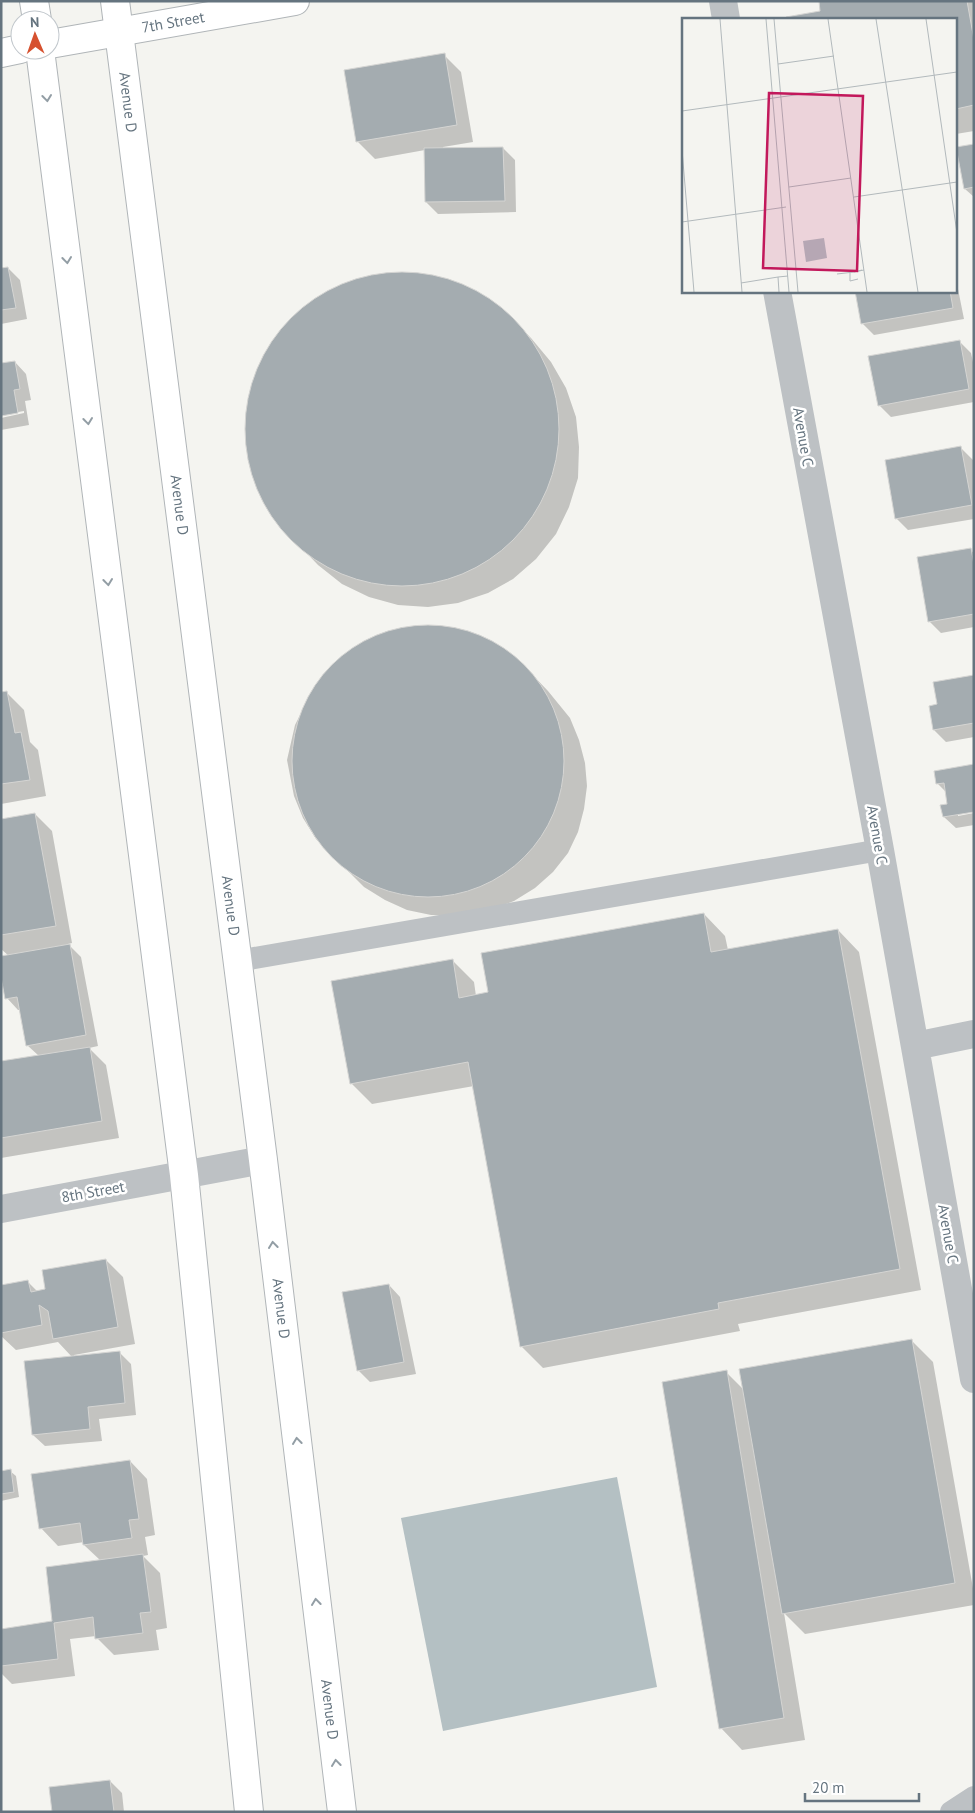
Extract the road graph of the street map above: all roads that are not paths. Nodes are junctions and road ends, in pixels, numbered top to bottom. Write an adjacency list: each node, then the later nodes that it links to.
1 (115, 1): 5 (street, Avenue D)
2 (295, 1): 5 (street, 7th Street)
3 (723, 1): 4 (street)
4 (726, 18)
5 (119, 32): 6 (street, 7th Street); 10 (street, Avenue D)
6 (60, 42)
7 (41, 60): 14 (street, one-way to 14)
8 (776, 292): 9 (street, Avenue C)
9 (880, 850): 10 (lane); 12 (street, Avenue C)
10 (237, 960): 13 (street, Avenue D)
11 (974, 1034): 12 (street)
12 (914, 1046): 16 (street, Avenue C)
13 (263, 1160): 14 (street, 8th Street); 19 (street, Avenue D, one-way to 13)
14 (184, 1175): 15 (street, 8th Street); 18 (street)
15 (1, 1209)
16 (974, 1379)
17 (974, 1797): 20 (lane)
18 (249, 1812)
19 (342, 1812)
20 (951, 1812)

